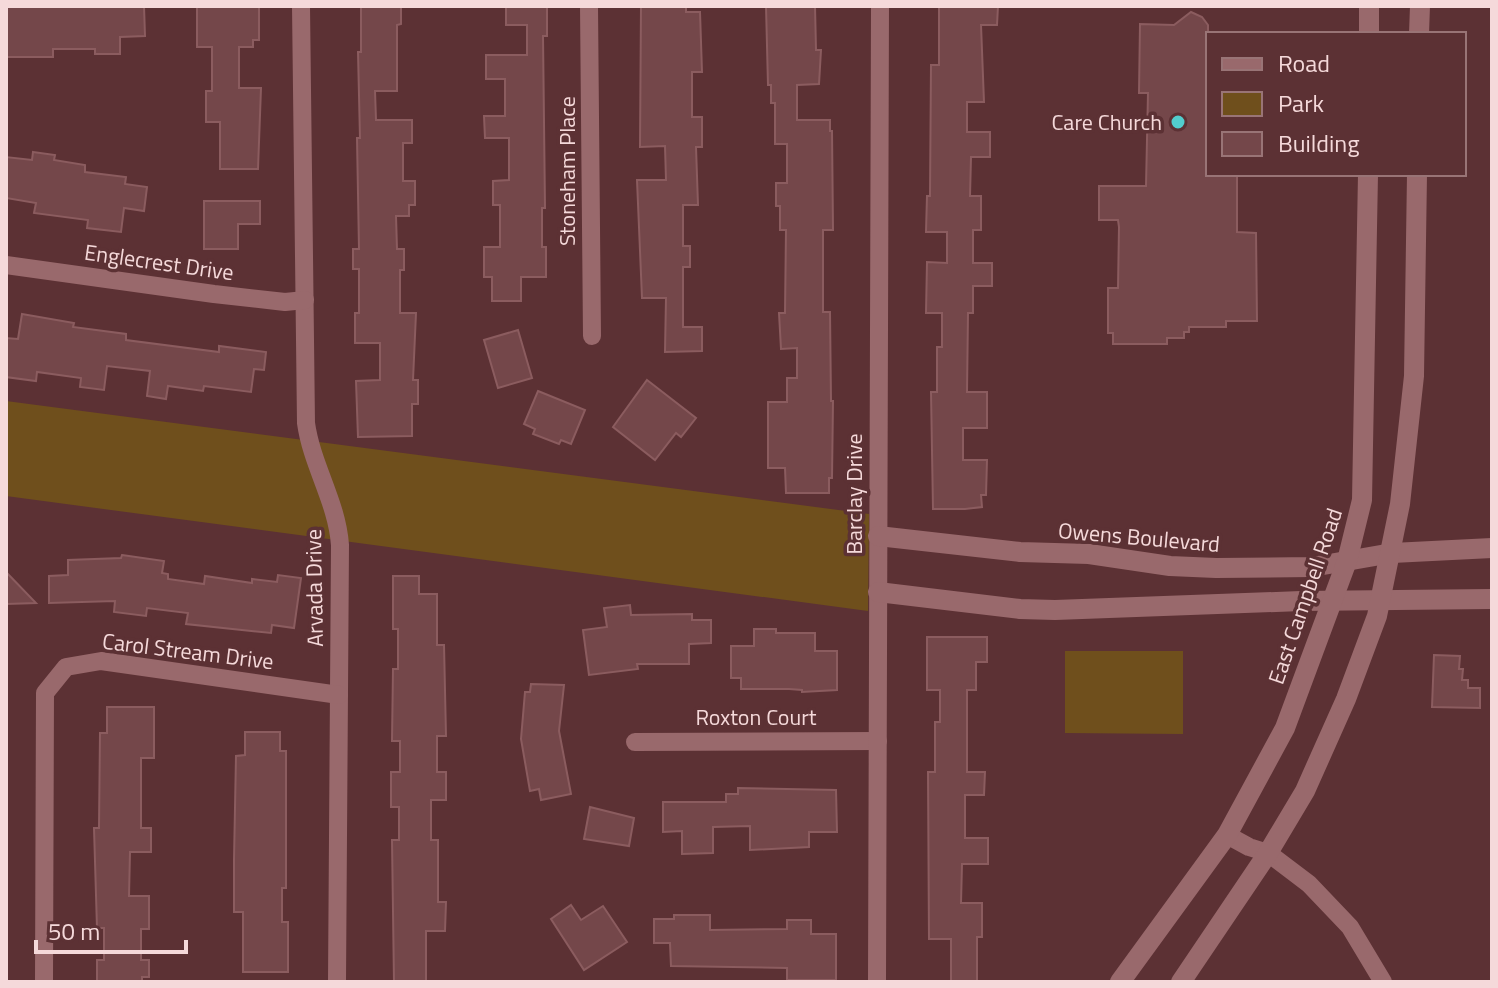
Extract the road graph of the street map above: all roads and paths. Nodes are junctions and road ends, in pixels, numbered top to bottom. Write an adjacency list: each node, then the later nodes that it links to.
1 (301, 6): 11 (street, Arvada Drive)
2 (589, 6): 12 (street, Stoneham Place)
3 (880, 6): 13 (street, Barclay Drive)
4 (1369, 6): 6 (main road)
5 (1420, 6): 7 (main road)
6 (1369, 32)
7 (1419, 32)
8 (1368, 176): 16 (main road, East Campbell Road)
9 (1417, 176): 15 (main road)
10 (6, 265): 11 (street, Englecrest Drive)
11 (305, 300): 21 (street, Arvada Drive)
12 (592, 336)
13 (878, 536): 16 (main road, Owens Boulevard); 17 (street, Barclay Drive)
14 (1492, 548): 15 (main road, Owens Boulevard)
15 (1392, 553): 16 (main road, Owens Boulevard); 19 (main road)
16 (1347, 561): 20 (main road, East Campbell Road)
17 (878, 592): 20 (main road); 22 (street, Barclay Drive)
18 (1492, 599): 19 (main road)
19 (1382, 600): 20 (main road); 25 (main road)
20 (1332, 601): 24 (main road, East Campbell Road)
21 (339, 695): 26 (street, Carol Stream Drive); 27 (street, Arvada Drive)
22 (878, 741): 23 (street, Roxton Court); 28 (street, Barclay Drive)
23 (635, 742)
24 (1227, 835): 25 (street); 29 (main road, East Campbell Road)
25 (1268, 853): 30 (main road); 31 (street)
26 (44, 982)
27 (337, 982)
28 (877, 982)
29 (1120, 982)
30 (1181, 982)
31 (1383, 982)

